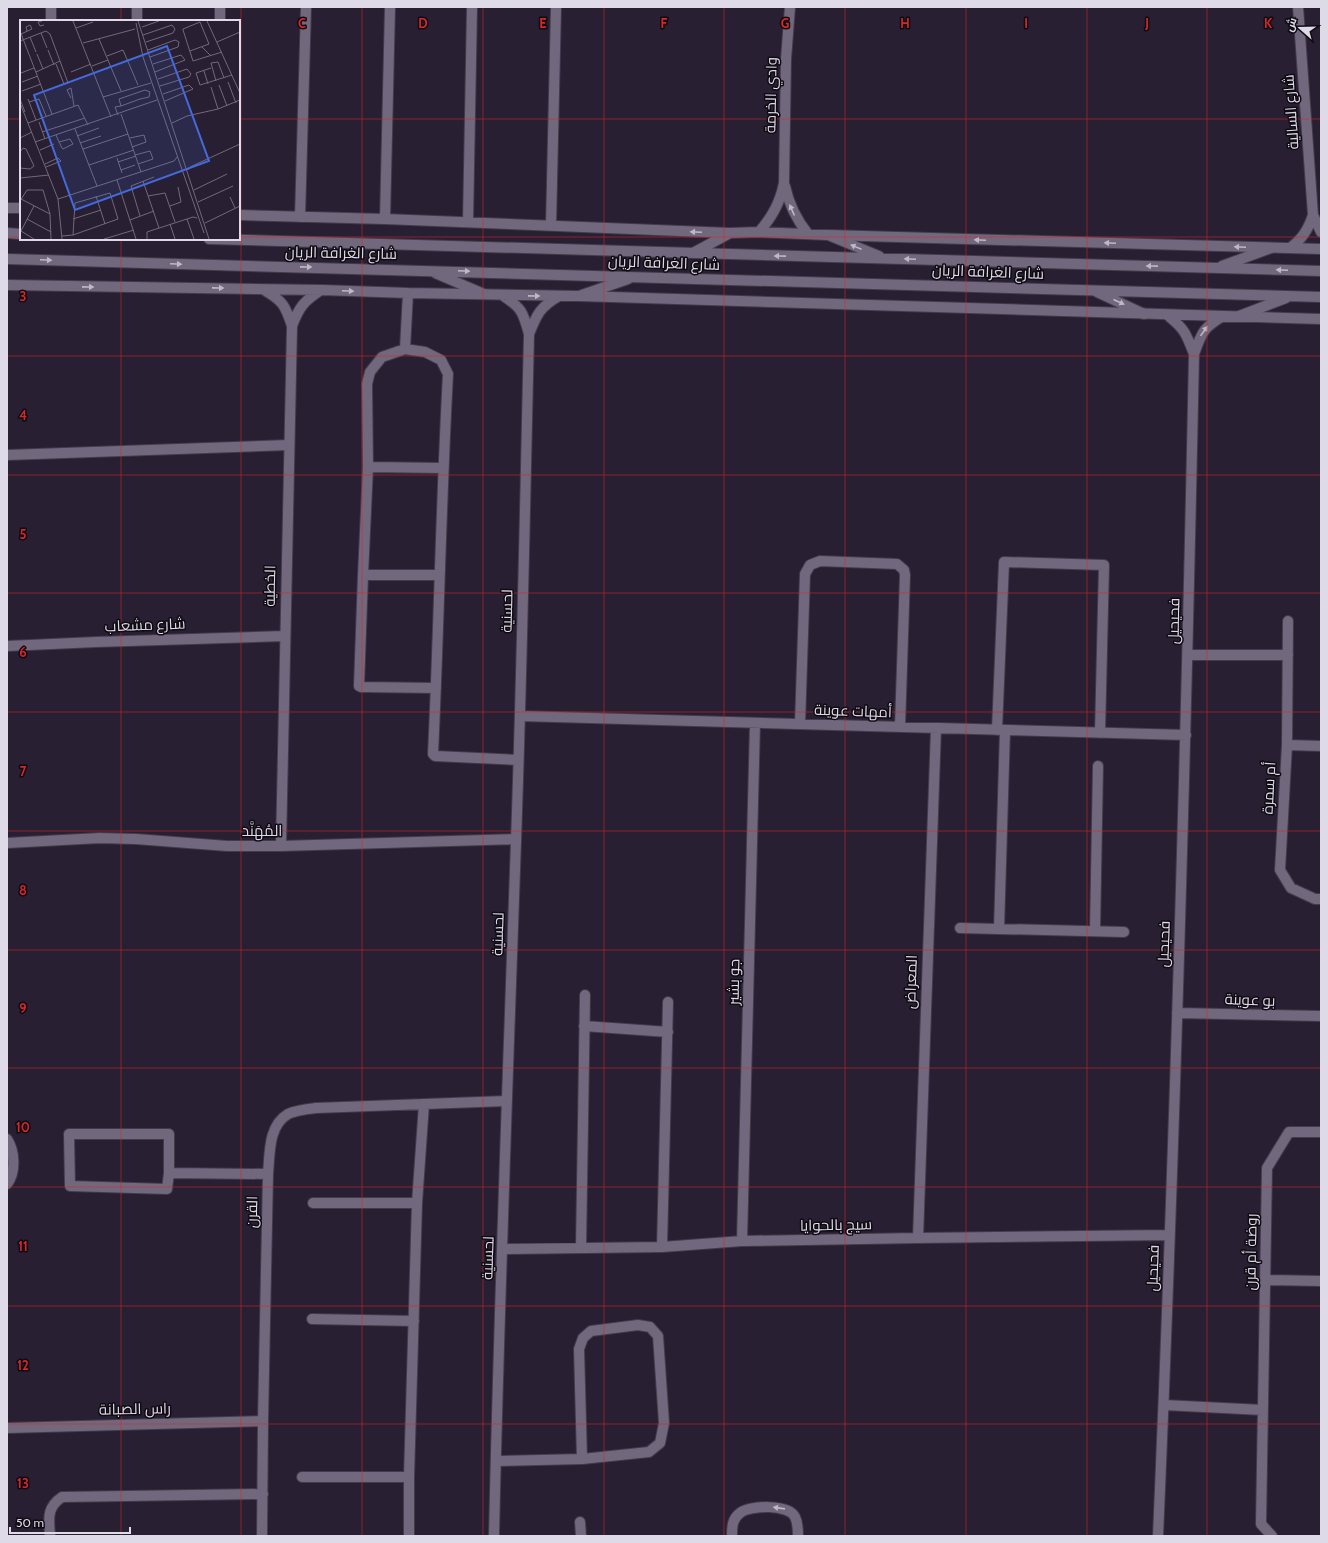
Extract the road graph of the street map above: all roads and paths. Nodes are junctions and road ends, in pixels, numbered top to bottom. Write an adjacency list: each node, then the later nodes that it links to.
1 (51, 7): 10 (street)
2 (137, 7): 11 (street)
3 (220, 7): 12 (street)
4 (306, 7): 18 (street)
5 (390, 7): 19 (street)
6 (472, 7): 20 (street)
7 (556, 7): 21 (street)
8 (790, 7): 13 (street, وادي الخرمة)
9 (1298, 7): 17 (street, شارع السالية)
10 (51, 20)
11 (137, 20)
12 (220, 20)
13 (784, 183): 22 (street, وادي الخرمة); 27 (street, وادي الخرمة, one-way to 13)
14 (7, 208): 15 (street)
15 (20, 208)
16 (240, 215): 18 (street)
17 (1313, 215): 23 (street, شارع السالية); 31 (street, شارع السالية)
18 (300, 216): 19 (street)
19 (385, 219): 20 (street)
20 (468, 222): 21 (street)
21 (551, 225): 25 (street, one-way to 21)
22 (759, 232): 25 (street); 27 (street)
23 (1321, 232)
24 (7, 233): 26 (street)
25 (730, 233): 33 (street)
26 (20, 234)
27 (808, 234): 28 (street)
28 (828, 235): 30 (street, one-way to 28); 34 (street, one-way to 28)
29 (240, 240): 33 (street, شارع الغرافة الريان)
30 (1271, 248): 31 (street); 36 (street)
31 (1290, 248): 32 (street)
32 (1321, 249)
33 (691, 254): 34 (street, شارع الغرافة الريان, one-way to 33)
34 (884, 258): 36 (street, شارع الغرافة الريان, one-way to 34)
35 (7, 259): 37 (street, شارع الغرافة الريان, one-way to 37)
36 (1217, 268): 38 (street, شارع الغرافة الريان, one-way to 36)
37 (429, 270): 39 (street, شارع الغرافة الريان, one-way to 39); 45 (street)
38 (1321, 271)
39 (634, 277): 43 (street, شارع الغرافة الريان); 48 (street)
40 (7, 285): 41 (street, one-way to 41)
41 (262, 289): 42 (street); 56 (street, الخطية)
42 (322, 290): 44 (street, one-way to 44); 56 (street, الخطية)
43 (1093, 290): 49 (street, شارع الغرافة الريان); 51 (street, one-way to 51)
44 (408, 293): 45 (street); 58 (street)
45 (484, 294): 46 (street)
46 (502, 295): 47 (street, one-way to 47); 57 (street, لحسنية)
47 (559, 296): 48 (street); 57 (street, لحسنية)
48 (579, 296): 51 (street)
49 (1292, 296): 50 (street, شارع الغرافة الريان); 54 (street)
50 (1321, 297)
51 (1144, 314): 52 (street)
52 (1167, 315): 53 (street); 59 (street, فحيحيل)
53 (1223, 316): 54 (street); 59 (street, فحيحيل, one-way to 53)
54 (1239, 316): 55 (street)
55 (1321, 319)
56 (292, 326): 60 (street, الخطية)
57 (529, 334): 72 (street, لحسنية)
58 (405, 349): 62 (street); 63 (street)
59 (1194, 354): 69 (street, فحيحيل)
60 (289, 445): 61 (street); 67 (street, الخطية)
61 (7, 455)
62 (368, 467): 63 (street); 64 (street)
63 (443, 468): 65 (street)
64 (362, 575): 65 (street); 71 (street)
65 (439, 575): 71 (street)
66 (1288, 621): 70 (street, أم سمرة)
67 (284, 636): 68 (street, شارع مشعاب); 86 (street, الخطية)
68 (7, 646)
69 (1188, 655): 70 (street); 79 (street, فحيحيل)
70 (1288, 655): 80 (street, أم سمرة)
71 (436, 688): 82 (street)
72 (520, 716): 73 (street, أمهات عوينة); 82 (street, لحسنية)
73 (755, 723): 74 (street, أمهات عوينة); 109 (street, جو بشير)
74 (800, 724): 75 (street, أمهات عوينة); 75 (street)
75 (900, 728): 76 (street, أمهات عوينة)
76 (936, 728): 77 (street, أمهات عوينة); 108 (street, المعراض)
77 (1001, 730): 78 (street, أمهات عوينة); 78 (street); 89 (street)
78 (1100, 733): 79 (street, أمهات عوينة)
79 (1186, 735): 94 (street, فحيحيل)
80 (1287, 745): 81 (street); 87 (street, أم سمرة)
81 (1321, 746)
82 (518, 760): 84 (street, لحسنية)
83 (1098, 766): 90 (street)
84 (516, 839): 86 (street, المُهَنَّد); 98 (street, لحسنية)
85 (7, 842): 86 (street, المُهَنَّد)
86 (281, 846)
87 (1321, 899)
88 (960, 928): 89 (street)
89 (999, 929): 90 (street)
90 (1095, 931): 91 (street)
91 (1124, 932)
92 (585, 995): 96 (street)
93 (668, 1002): 97 (street)
94 (1177, 1013): 95 (street, بو عوينة); 107 (street, فحيحيل)
95 (1321, 1016)
96 (584, 1026): 97 (street); 112 (street)
97 (668, 1032): 110 (street)
98 (506, 1101): 99 (street, القرن); 111 (street, لحسنية)
99 (424, 1104): 103 (street, القرن); 106 (street)
100 (1321, 1132): 113 (street, روضة أم قرن)
101 (7, 1139): 104 (street)
102 (169, 1173): 102 (street); 103 (street)
103 (268, 1174): 119 (street, القرن)
104 (7, 1184)
105 (313, 1203): 106 (street)
106 (417, 1203): 116 (street)
107 (1169, 1235): 108 (street, سيج بالحوايا); 117 (street, فحيحيل)
108 (918, 1238): 109 (street, سيج بالحوايا)
109 (742, 1241): 110 (street, سيج بالحوايا)
110 (662, 1247): 112 (street, سيج بالحوايا)
111 (503, 1248): 112 (street, سيج بالحوايا); 122 (street, لحسنية)
112 (581, 1248)
113 (1265, 1280): 114 (street); 118 (street, روضة أم قرن)
114 (1321, 1281)
115 (312, 1320): 116 (street)
116 (414, 1322): 124 (street)
117 (1164, 1405): 118 (street); 134 (street, فحيحيل)
118 (1263, 1410): 135 (street, روضة أم قرن)
119 (263, 1421): 120 (street, راس الصبانة); 125 (street, القرن)
120 (7, 1428)
121 (582, 1459): 121 (street); 122 (street)
122 (496, 1461): 130 (street, لحسنية)
123 (302, 1477): 124 (street)
124 (409, 1477): 129 (street)
125 (263, 1494): 127 (street); 128 (street, القرن)
126 (580, 1522): 131 (street)
127 (50, 1536)
128 (262, 1536)
129 (409, 1536)
130 (494, 1536)
131 (581, 1536)
132 (732, 1536): 133 (street, one-way to 132)
133 (798, 1536)
134 (1158, 1536)
135 (1272, 1536)

